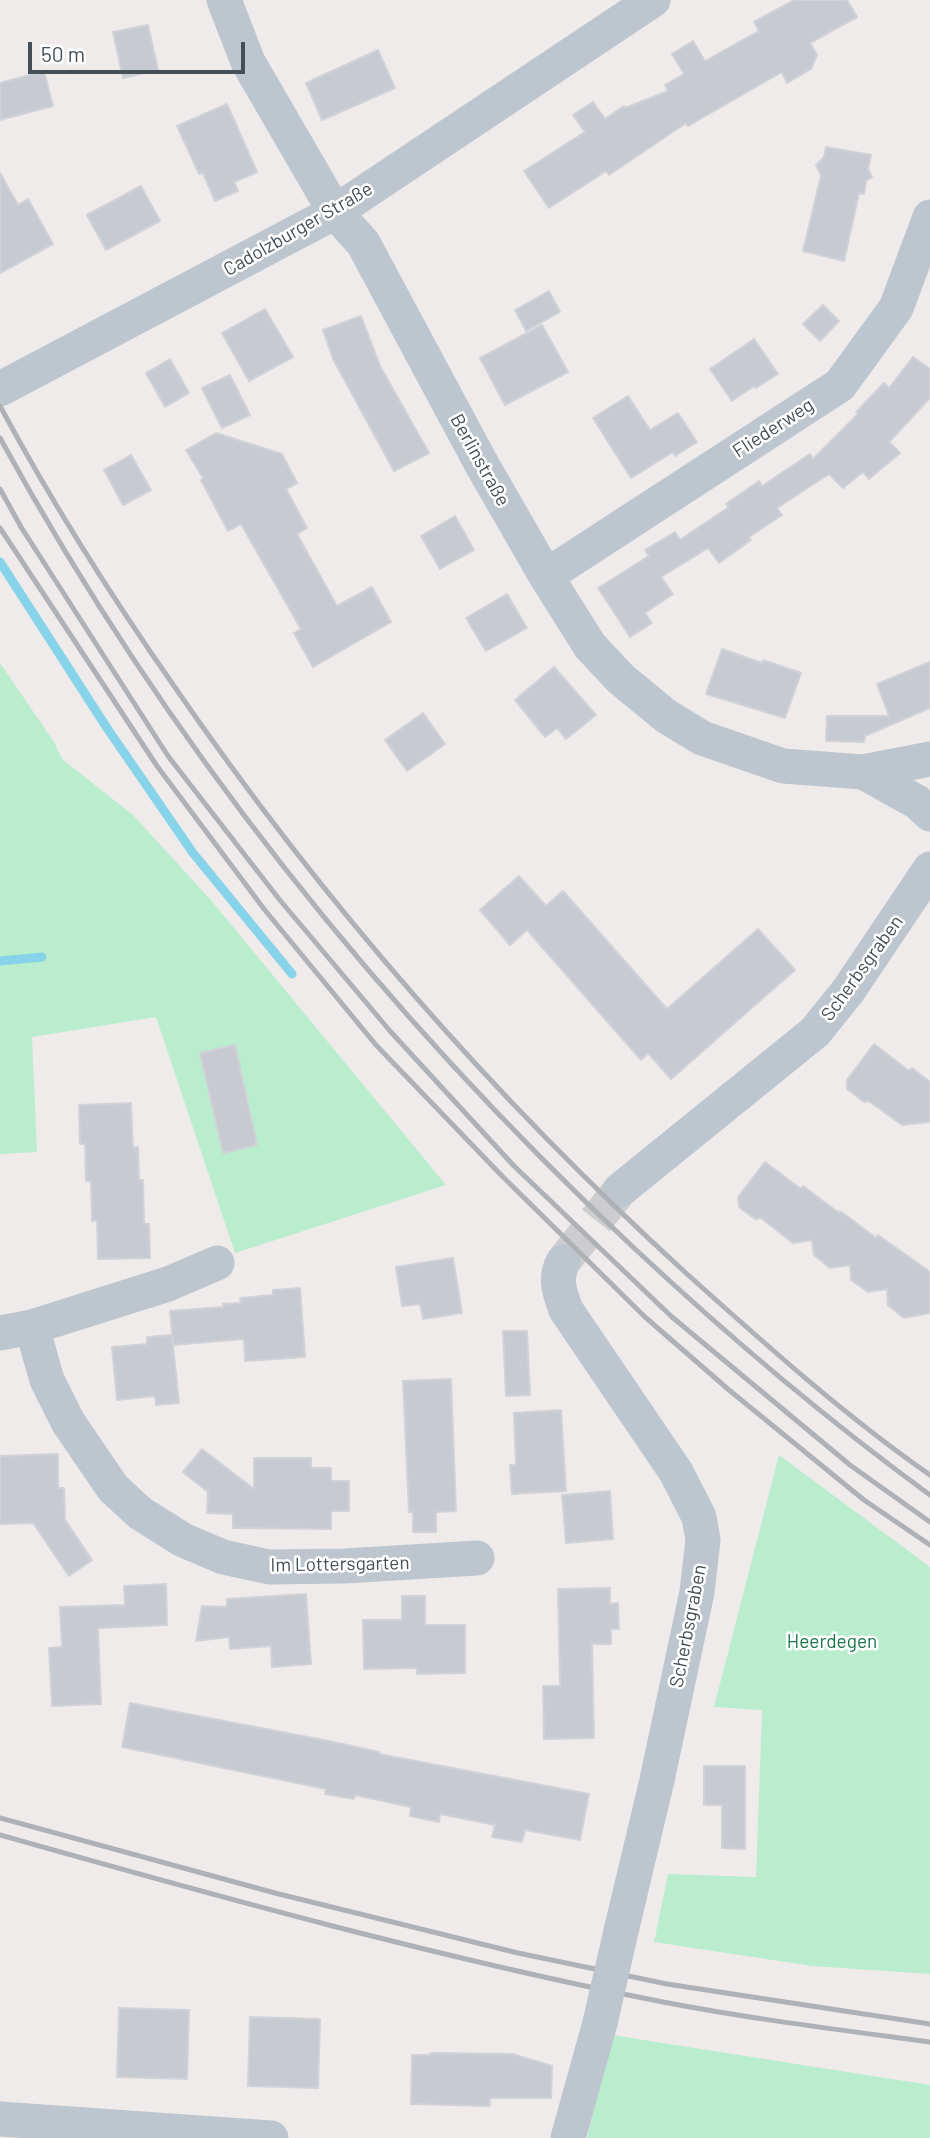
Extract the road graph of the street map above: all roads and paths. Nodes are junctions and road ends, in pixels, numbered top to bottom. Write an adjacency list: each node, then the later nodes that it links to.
1 (224, 0): 3 (street, Berlinstraße)
2 (653, 0): 3 (street, Cadolzburger Straße)
3 (335, 212): 5 (street, Cadolzburger Straße); 6 (street, Berlinstraße)
4 (930, 217): 6 (street, Fliederweg)
5 (0, 389)
6 (546, 576): 8 (street, Berlinstraße)
7 (930, 759): 8 (street, Berlinstraße)
8 (863, 772): 9 (street, Berlinstraße)
9 (930, 814)
10 (930, 869): 11 (street, Scherbsgraben)
11 (620, 1190)
12 (217, 1262): 14 (street)
13 (563, 1262): 18 (street, Scherbsgraben, bridge)
14 (16, 1330): 15 (street, Im Lottersgarten)
15 (477, 1558)
16 (0, 2119): 17 (street)
17 (271, 2138)
18 (568, 2138)

